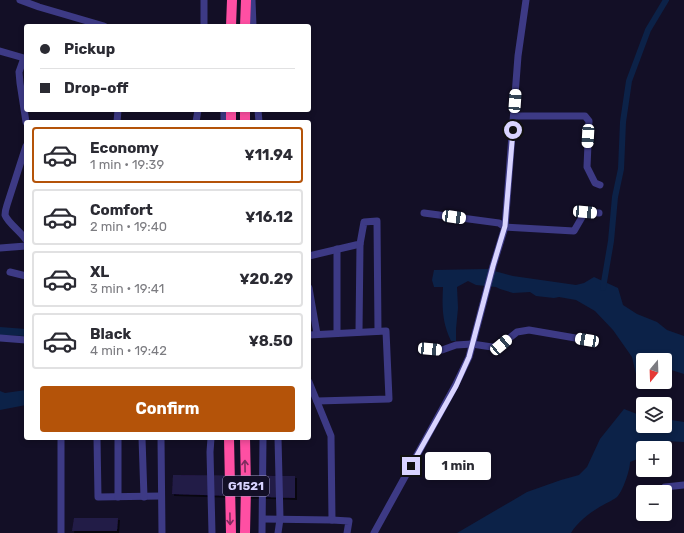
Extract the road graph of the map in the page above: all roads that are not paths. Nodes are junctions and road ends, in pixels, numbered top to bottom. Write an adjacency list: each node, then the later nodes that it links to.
1 (20, 0): 7 (street)
2 (204, 0): 8 (street)
3 (231, 0): 9 (street); 10 (highway)
4 (246, 0): 11 (highway)
5 (252, 0): 12 (street)
6 (526, 0): 17 (street)
7 (97, 24)
8 (204, 24)
9 (227, 24)
10 (231, 24)
11 (245, 24)
12 (253, 24)
13 (0, 51): 15 (street)
14 (24, 58): 16 (street)
15 (24, 58)
16 (24, 109)
17 (514, 116): 19 (street); 22 (street)
18 (24, 152): 23 (street)
19 (600, 185)
20 (424, 213): 22 (street)
21 (599, 213): 22 (street)
22 (505, 226): 40 (street)
23 (24, 237)
24 (360, 244): 27 (street); 32 (street); 33 (street)
25 (24, 246): 26 (street)
26 (0, 248)
27 (337, 249): 28 (street); 34 (street)
28 (311, 256)
29 (10, 272): 30 (street)
30 (24, 276)
31 (311, 298): 36 (street)
32 (378, 331): 33 (street); 43 (street)
33 (359, 332): 34 (street)
34 (337, 333): 36 (street)
35 (311, 334): 36 (street)
36 (318, 334)
37 (0, 338): 38 (street)
38 (24, 340)
39 (587, 340): 40 (street)
40 (472, 344): 41 (street); 70 (street)
41 (430, 349)
42 (311, 387): 43 (street)
43 (317, 401): 61 (street)
44 (61, 440): 62 (street)
45 (97, 440): 58 (street)
46 (118, 440): 58 (street)
47 (142, 440): 56 (street)
48 (161, 440): 57 (street)
49 (211, 440): 64 (street)
50 (229, 440): 65 (highway, G1521, one-way to 65)
51 (245, 440): 66 (highway, G1521, one-way to 51)
52 (263, 440): 59 (street)
53 (278, 440): 60 (street)
54 (684, 485): 55 (street)
55 (672, 486)
56 (144, 496): 57 (street); 58 (street)
57 (161, 496): 63 (street)
58 (118, 497)
59 (263, 519): 60 (street); 67 (street)
60 (280, 520): 61 (street); 68 (street)
61 (332, 520): 69 (street)
62 (60, 533)
63 (162, 533)
64 (212, 533)
65 (231, 533)
66 (245, 533)
67 (262, 533)
68 (278, 533)
69 (347, 533)
70 (374, 533)

